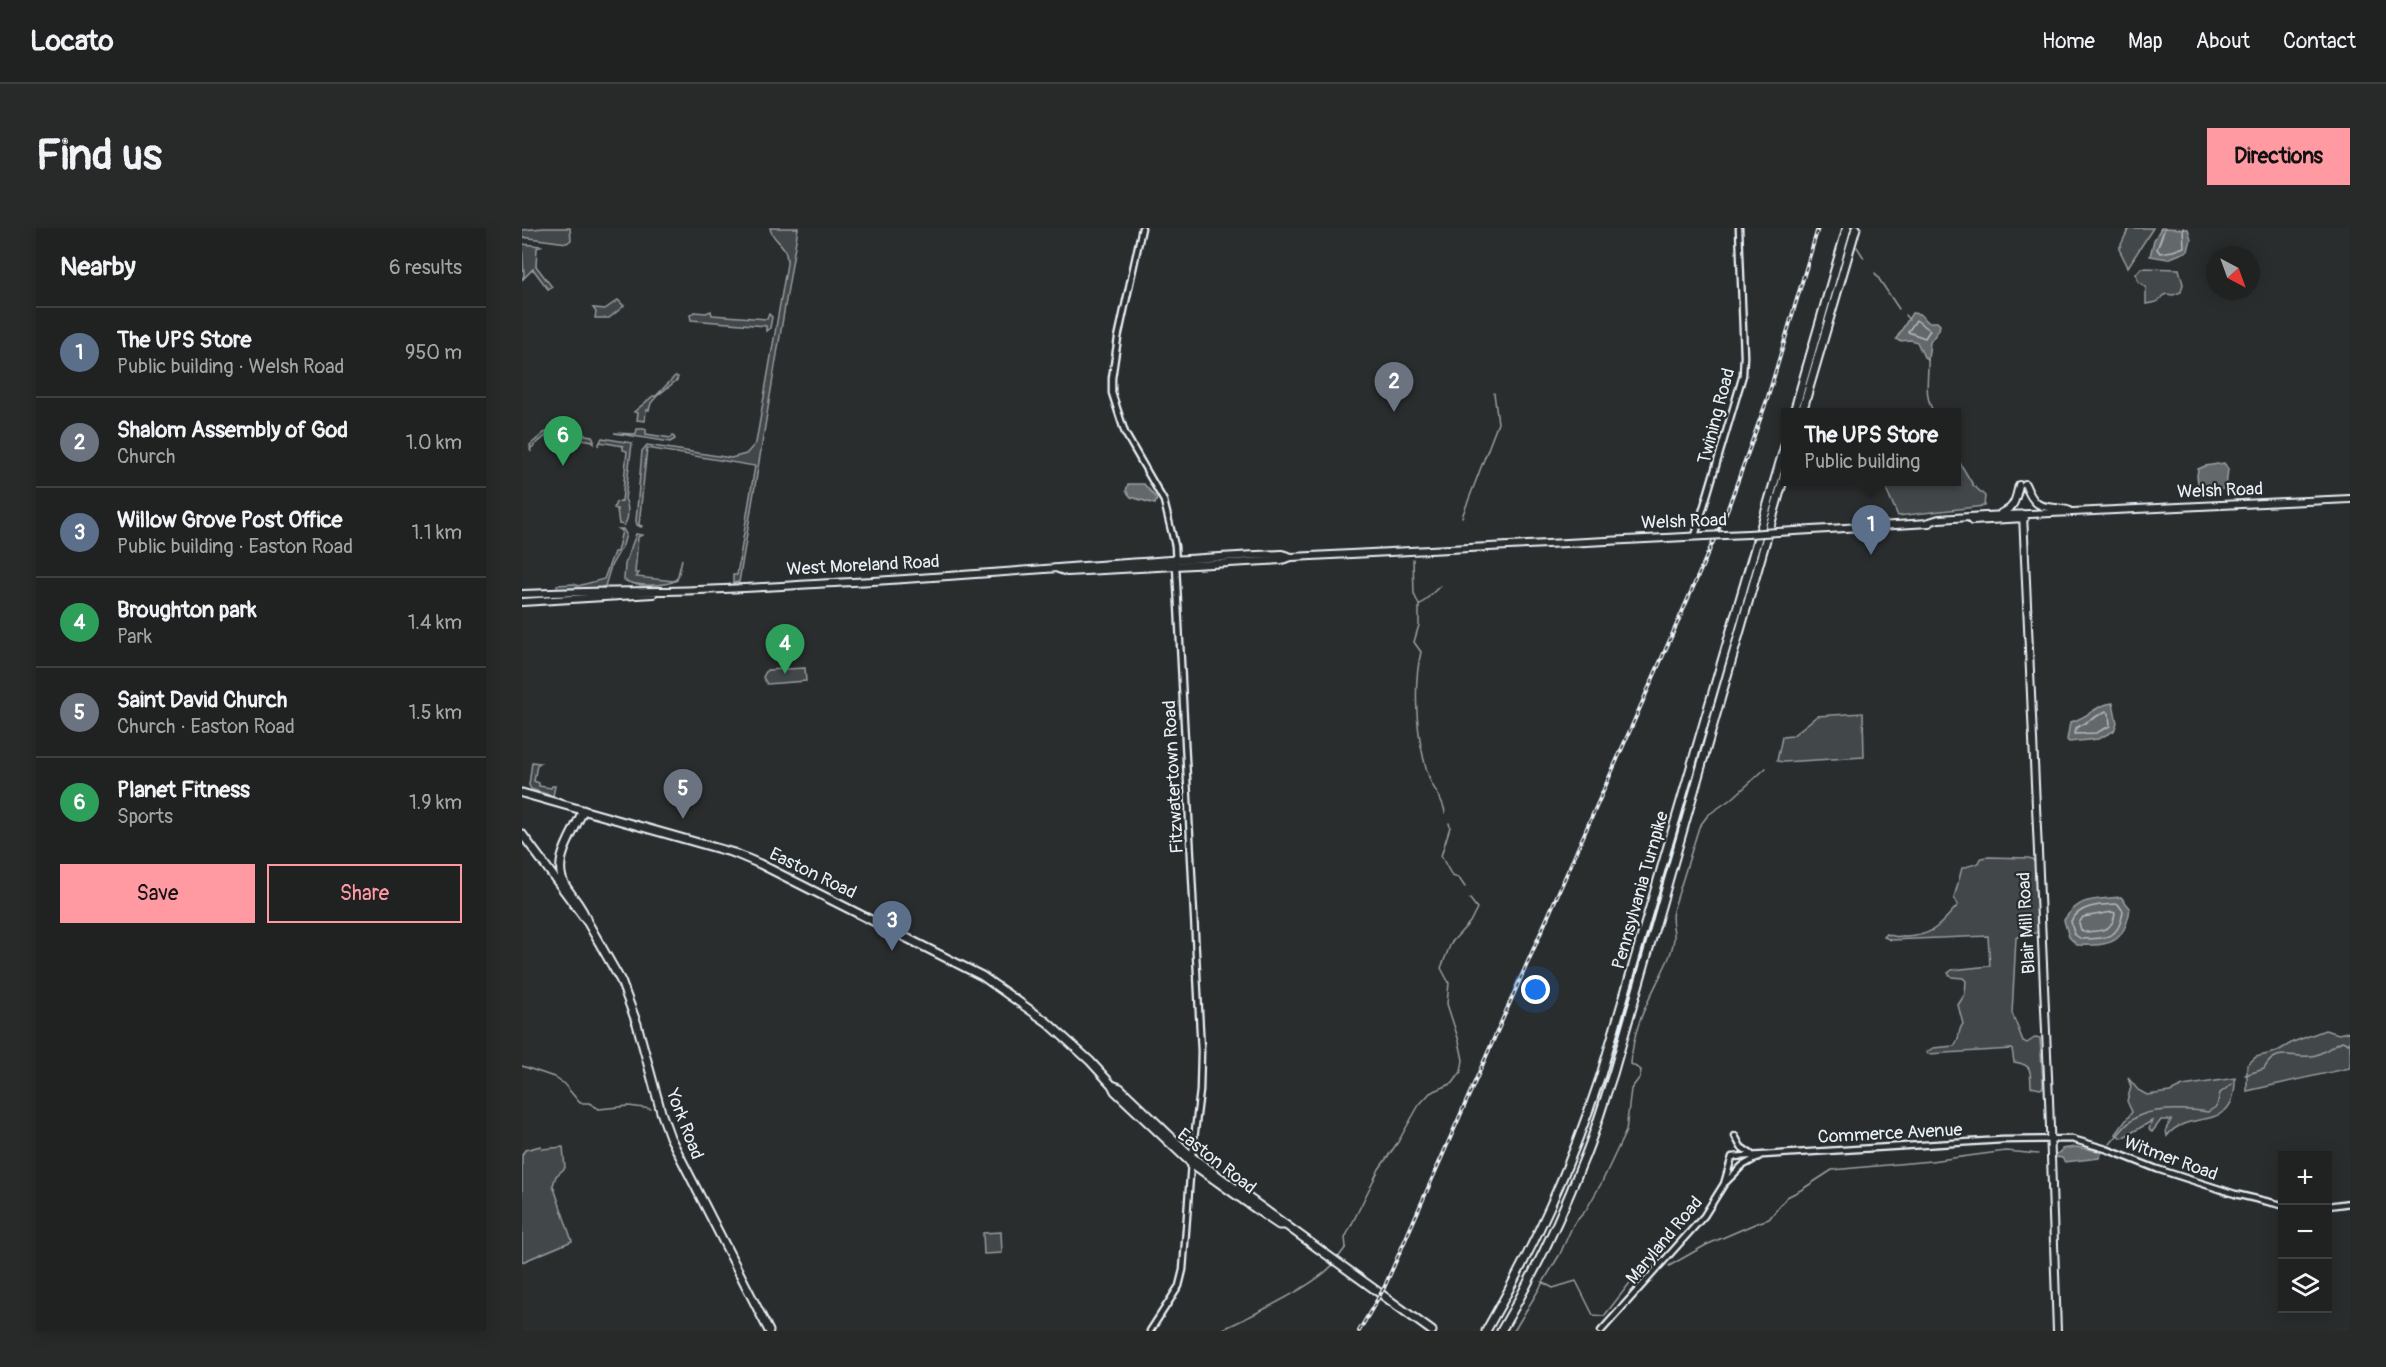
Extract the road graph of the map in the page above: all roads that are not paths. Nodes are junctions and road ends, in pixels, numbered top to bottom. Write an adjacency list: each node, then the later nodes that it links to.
1 (1142, 228): 17 (street, Fitzwatertown Road)
2 (1739, 228): 15 (street, Twining Road)
3 (1847, 228): 5 (highway)
4 (1856, 228): 6 (highway)
5 (1795, 408)
6 (1803, 408)
7 (1781, 456): 40 (highway, Pennsylvania Turnpike)
8 (1781, 484): 41 (highway, Pennsylvania Turnpike)
9 (2350, 499): 10 (main road, Welsh Road)
10 (2091, 511): 11 (main road, Welsh Road); 13 (main road, Welsh Road)
11 (2074, 512): 12 (main road); 13 (main road, Welsh Road)
12 (1984, 516): 13 (main road, Welsh Road); 14 (main road, Welsh Road)
13 (2023, 516): 14 (main road, Welsh Road); 28 (main road, Blair Mill Road)
14 (1926, 523): 15 (main road, Welsh Road, bridge)
15 (1695, 536): 16 (main road, Welsh Road)
16 (1443, 549): 17 (main road, West Moreland Road)
17 (1176, 562): 18 (main road, West Moreland Road); 32 (street, Fitzwatertown Road)
18 (669, 591): 19 (main road, West Moreland Road); 20 (main road, West Moreland Road)
19 (522, 594)
20 (522, 602)
21 (522, 792): 23 (highway, Easton Road)
22 (522, 797): 23 (highway, Easton Road)
23 (561, 803): 24 (highway, Easton Road)
24 (583, 810): 26 (highway, York Road); 32 (highway, Easton Road)
25 (522, 834): 26 (highway, York Road)
26 (588, 923): 37 (highway, York Road)
27 (1735, 1136): 29 (street)
28 (2049, 1138): 30 (street, Commerce Avenue); 35 (street, Witmer Road); 43 (main road, Blair Mill Road)
29 (1753, 1155): 30 (street, Commerce Avenue); 31 (street, Commerce Avenue)
30 (1763, 1155): 33 (street)
31 (1732, 1156): 33 (street, Maryland Road)
32 (1192, 1160): 38 (street, Fitzwatertown Road); 39 (highway, Easton Road)
33 (1724, 1184): 42 (street, Maryland Road)
34 (2350, 1203): 36 (street)
35 (2278, 1204)
36 (2332, 1205)
37 (769, 1331)
38 (1150, 1331)
39 (1432, 1331)
40 (1486, 1331)
41 (1501, 1331)
42 (1602, 1331)
43 (2057, 1331)

